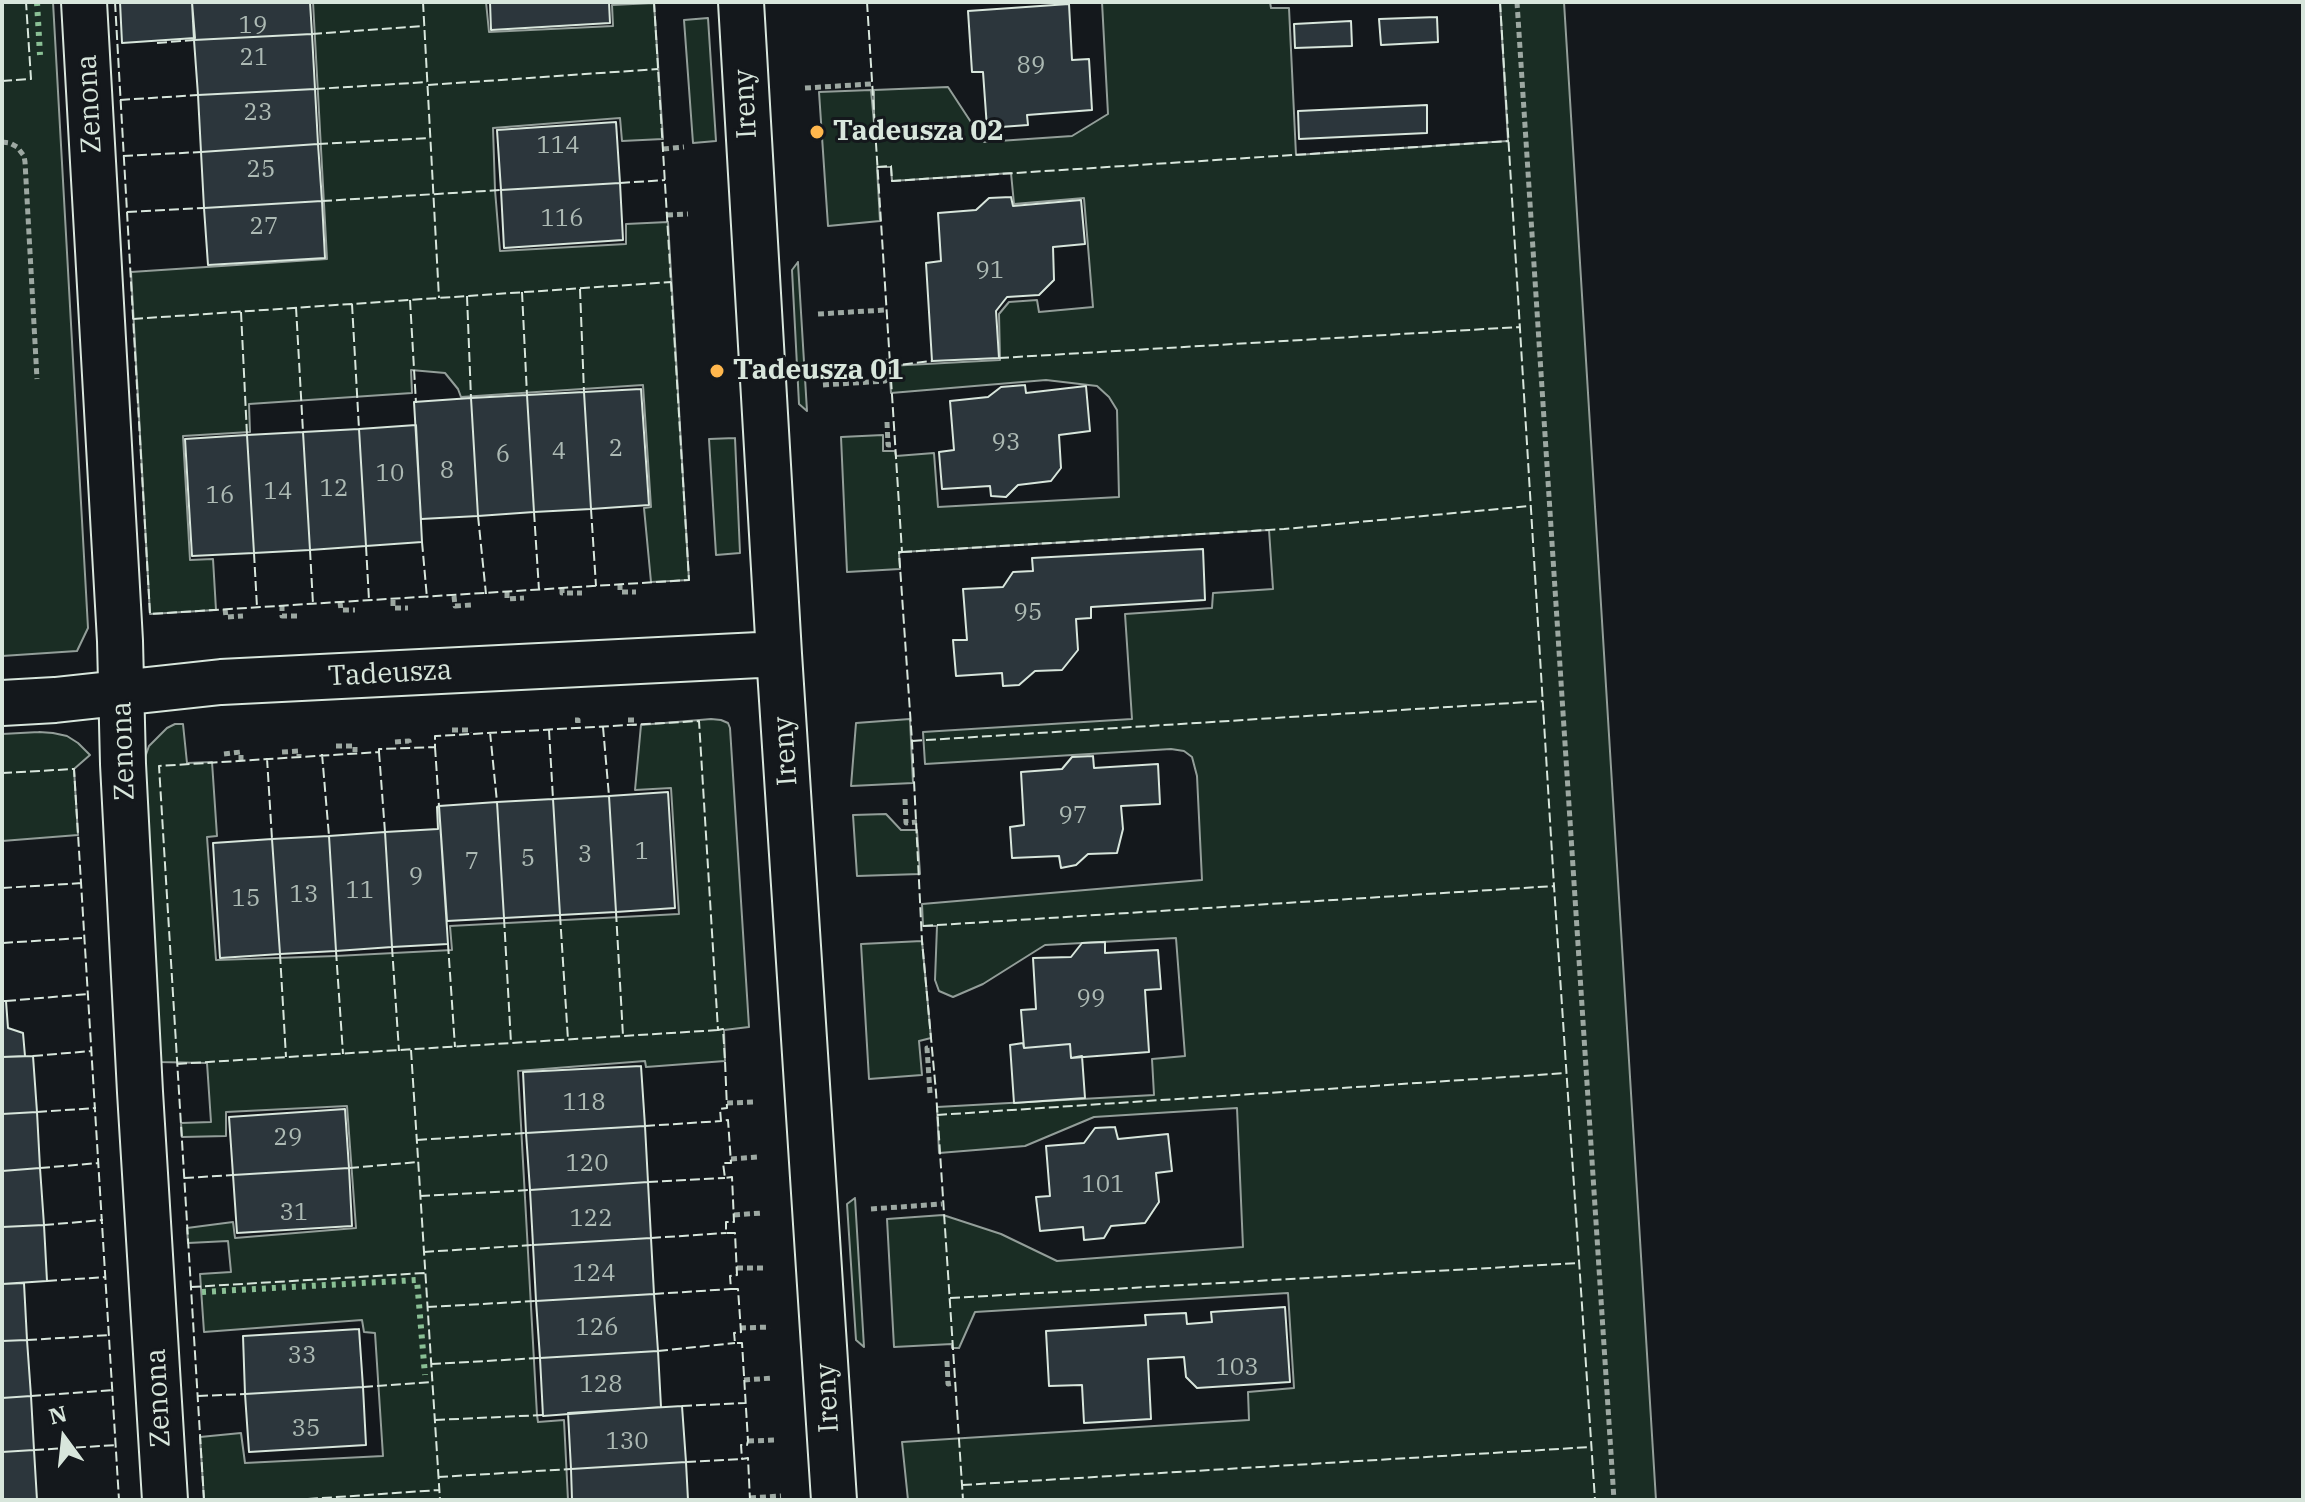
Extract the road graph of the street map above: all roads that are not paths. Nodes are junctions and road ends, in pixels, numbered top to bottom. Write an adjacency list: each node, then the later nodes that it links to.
1 (84, 2): 4 (street, Zenona)
2 (741, 2): 3 (street, Ireny)
3 (779, 654): 4 (street, Tadeusza); 7 (street, Ireny)
4 (122, 692): 5 (street, Tadeusza); 6 (street, Zenona)
5 (2, 703)
6 (165, 1500)
7 (834, 1500)

